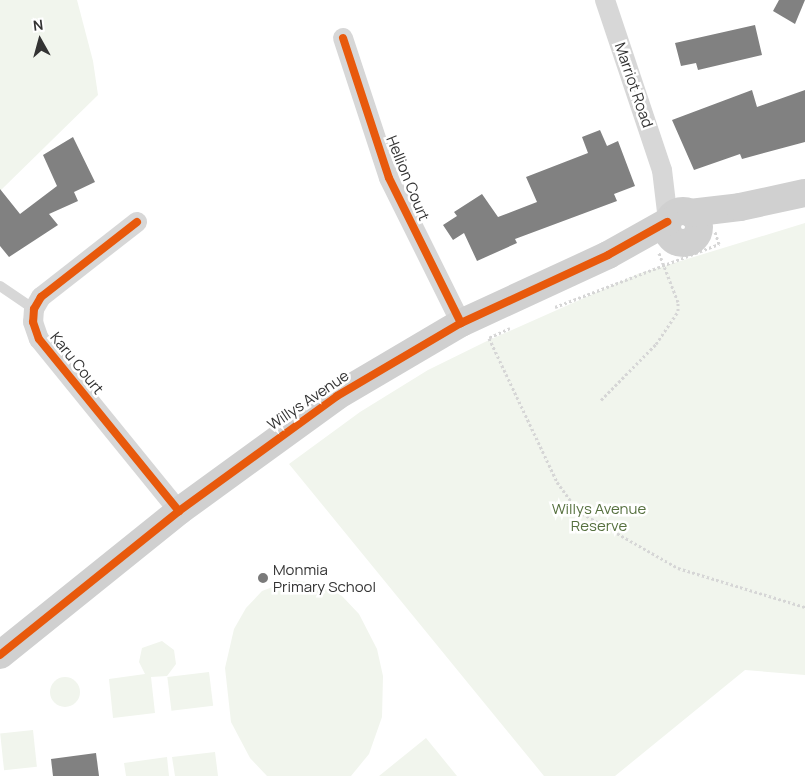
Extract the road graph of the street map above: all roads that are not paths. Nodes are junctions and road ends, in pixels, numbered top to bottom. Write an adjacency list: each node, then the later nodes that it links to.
1 (605, 0): 5 (street, Marriot Road)
2 (343, 38): 8 (street, Hellion Court)
3 (805, 193): 5 (street, Willys Avenue)
4 (137, 222): 7 (street)
5 (687, 227): 8 (street, Willys Avenue)
6 (0, 286): 7 (lane)
7 (34, 309): 9 (street, Karu Court)
8 (461, 323): 9 (street, Willys Avenue)
9 (179, 511): 10 (street, Willys Avenue)
10 (0, 656)

